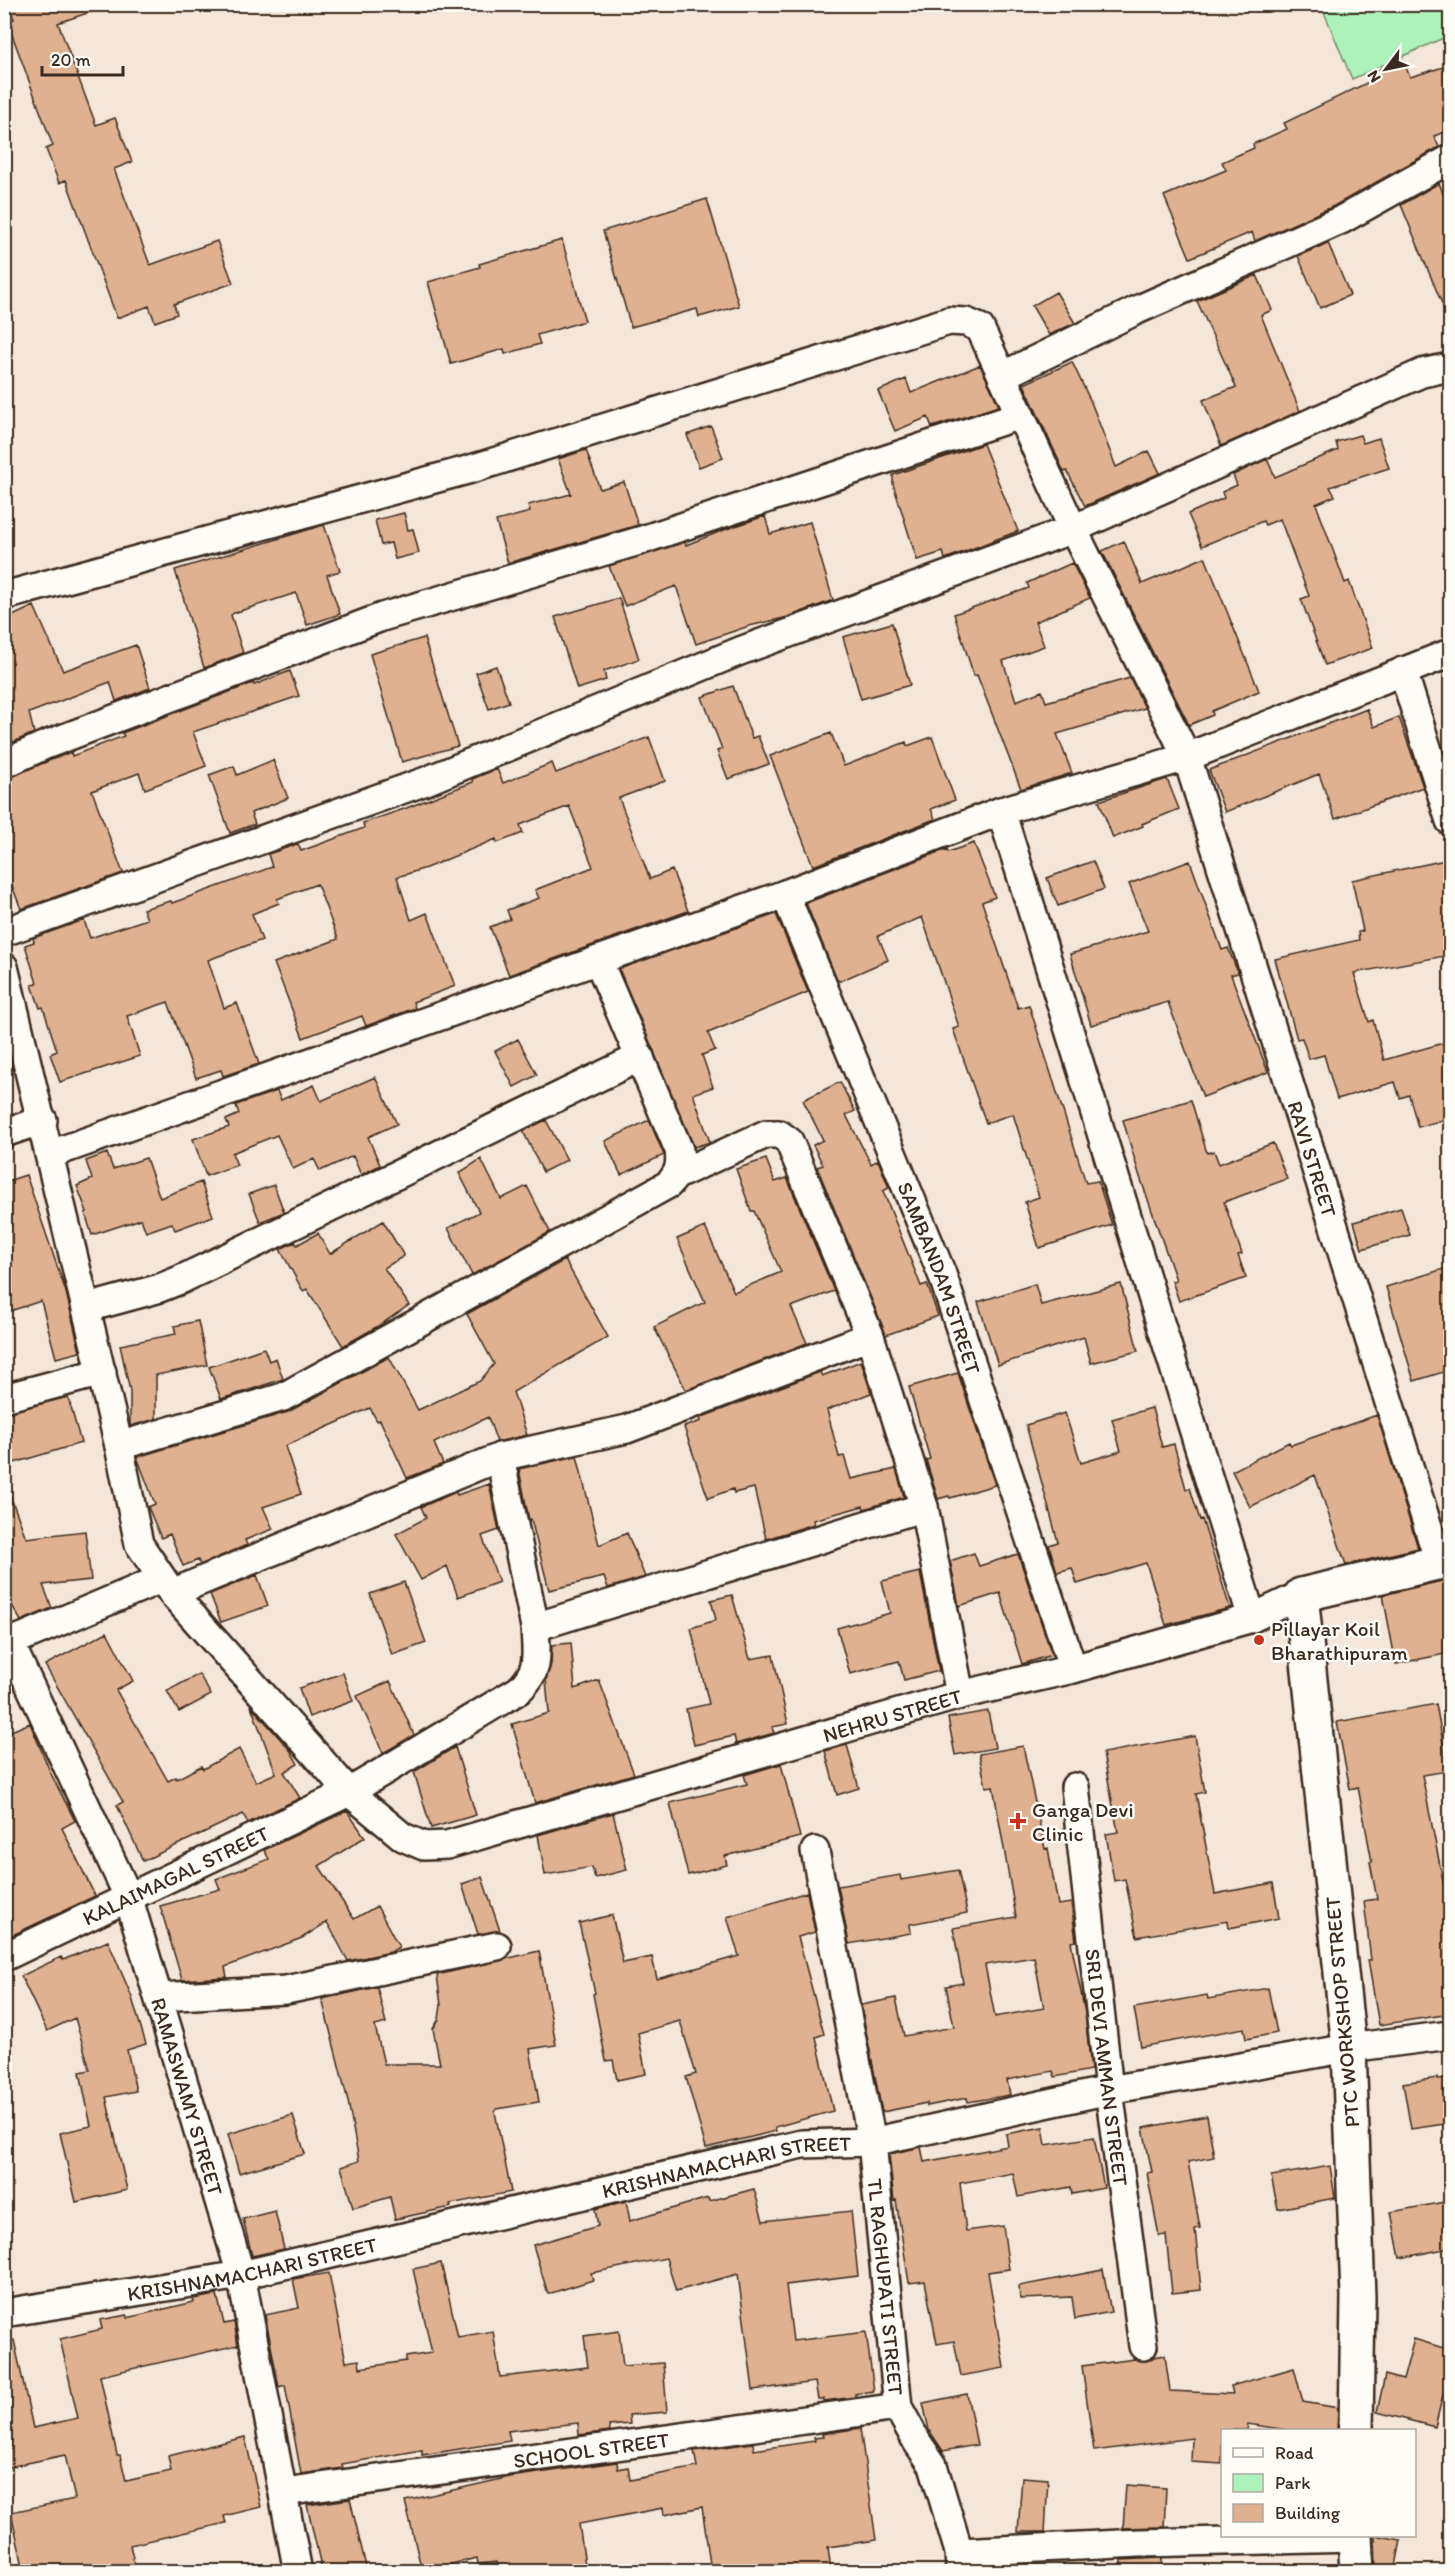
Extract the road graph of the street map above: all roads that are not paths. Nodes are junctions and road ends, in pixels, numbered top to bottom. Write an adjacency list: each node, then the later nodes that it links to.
1 (1450, 159): 3 (street)
2 (1450, 367): 5 (street)
3 (1002, 376): 4 (street, RAVI STREET); 6 (street, RAVI STREET)
4 (1020, 415): 5 (street, RAVI STREET); 10 (street)
5 (1073, 529): 9 (street, RAVI STREET); 14 (street)
6 (4, 596)
7 (1450, 653): 8 (street)
8 (1403, 671): 9 (street); 12 (street)
9 (1187, 757): 11 (street); 29 (street, RAVI STREET)
10 (4, 764)
11 (1001, 811): 13 (street); 32 (street)
12 (1450, 821)
13 (785, 894): 15 (street); 35 (street, SAMBANDAM STREET)
14 (4, 932)
15 (598, 960): 17 (street); 20 (street)
16 (4, 967): 18 (street, NEHRU STREET)
17 (640, 1057): 21 (street); 22 (street)
18 (43, 1120): 19 (street); 20 (street, NEHRU STREET)
19 (4, 1133)
20 (51, 1154): 22 (street, NEHRU STREET)
21 (677, 1175): 23 (street); 26 (street)
22 (87, 1308): 24 (street, NEHRU STREET)
23 (870, 1336): 27 (street); 28 (street)
24 (102, 1372): 25 (street); 26 (street, NEHRU STREET)
25 (4, 1398)
26 (119, 1446): 30 (street, NEHRU STREET)
27 (500, 1457): 30 (street); 33 (street, KALAIMAGAL STREET)
28 (924, 1507): 33 (street); 36 (street)
29 (1445, 1561): 31 (street, NEHRU STREET)
30 (167, 1586): 34 (street); 38 (street, NEHRU STREET)
31 (1301, 1595): 32 (street, NEHRU STREET); 45 (street, PTC WORKSHOP STREET)
32 (1252, 1618): 35 (street, NEHRU STREET)
33 (535, 1627): 38 (street, KALAIMAGAL STREET)
34 (8, 1644): 40 (street, RAMASWAMY STREET)
35 (1073, 1669): 36 (street, NEHRU STREET)
36 (960, 1695): 38 (street, NEHRU STREET)
37 (1075, 1787): 46 (street, SRI DEVI AMMAN STREET)
38 (348, 1792): 40 (street, KALAIMAGAL STREET)
39 (814, 1851): 47 (street, TL RAGHUPATI STREET)
40 (128, 1896): 42 (street, KALAIMAGAL STREET); 43 (street, RAMASWAMY STREET)
41 (497, 1946): 43 (street)
42 (4, 1957)
43 (159, 1997): 48 (street, RAMASWAMY STREET)
44 (1450, 2035): 45 (street, KRISHNAMACHARI STREET)
45 (1349, 2048): 46 (street, KRISHNAMACHARI STREET); 52 (street, PTC WORKSHOP STREET)
46 (1109, 2090): 47 (street, KRISHNAMACHARI STREET); 50 (street, SRI DEVI AMMAN STREET)
47 (872, 2142): 48 (street, KRISHNAMACHARI STREET); 51 (street, TL RAGHUPATI STREET)
48 (241, 2275): 49 (street, KRISHNAMACHARI STREET); 53 (street, RAMASWAMY STREET)
49 (4, 2313)
50 (1143, 2346)
51 (898, 2407): 53 (street, SCHOOL STREET); 55 (street, TL RAGHUPATI STREET)
52 (1356, 2429)
53 (284, 2492): 56 (street, RAMASWAMY STREET)
54 (1355, 2537): 55 (street); 57 (street)
55 (960, 2562)
56 (298, 2571)
57 (1357, 2571)

